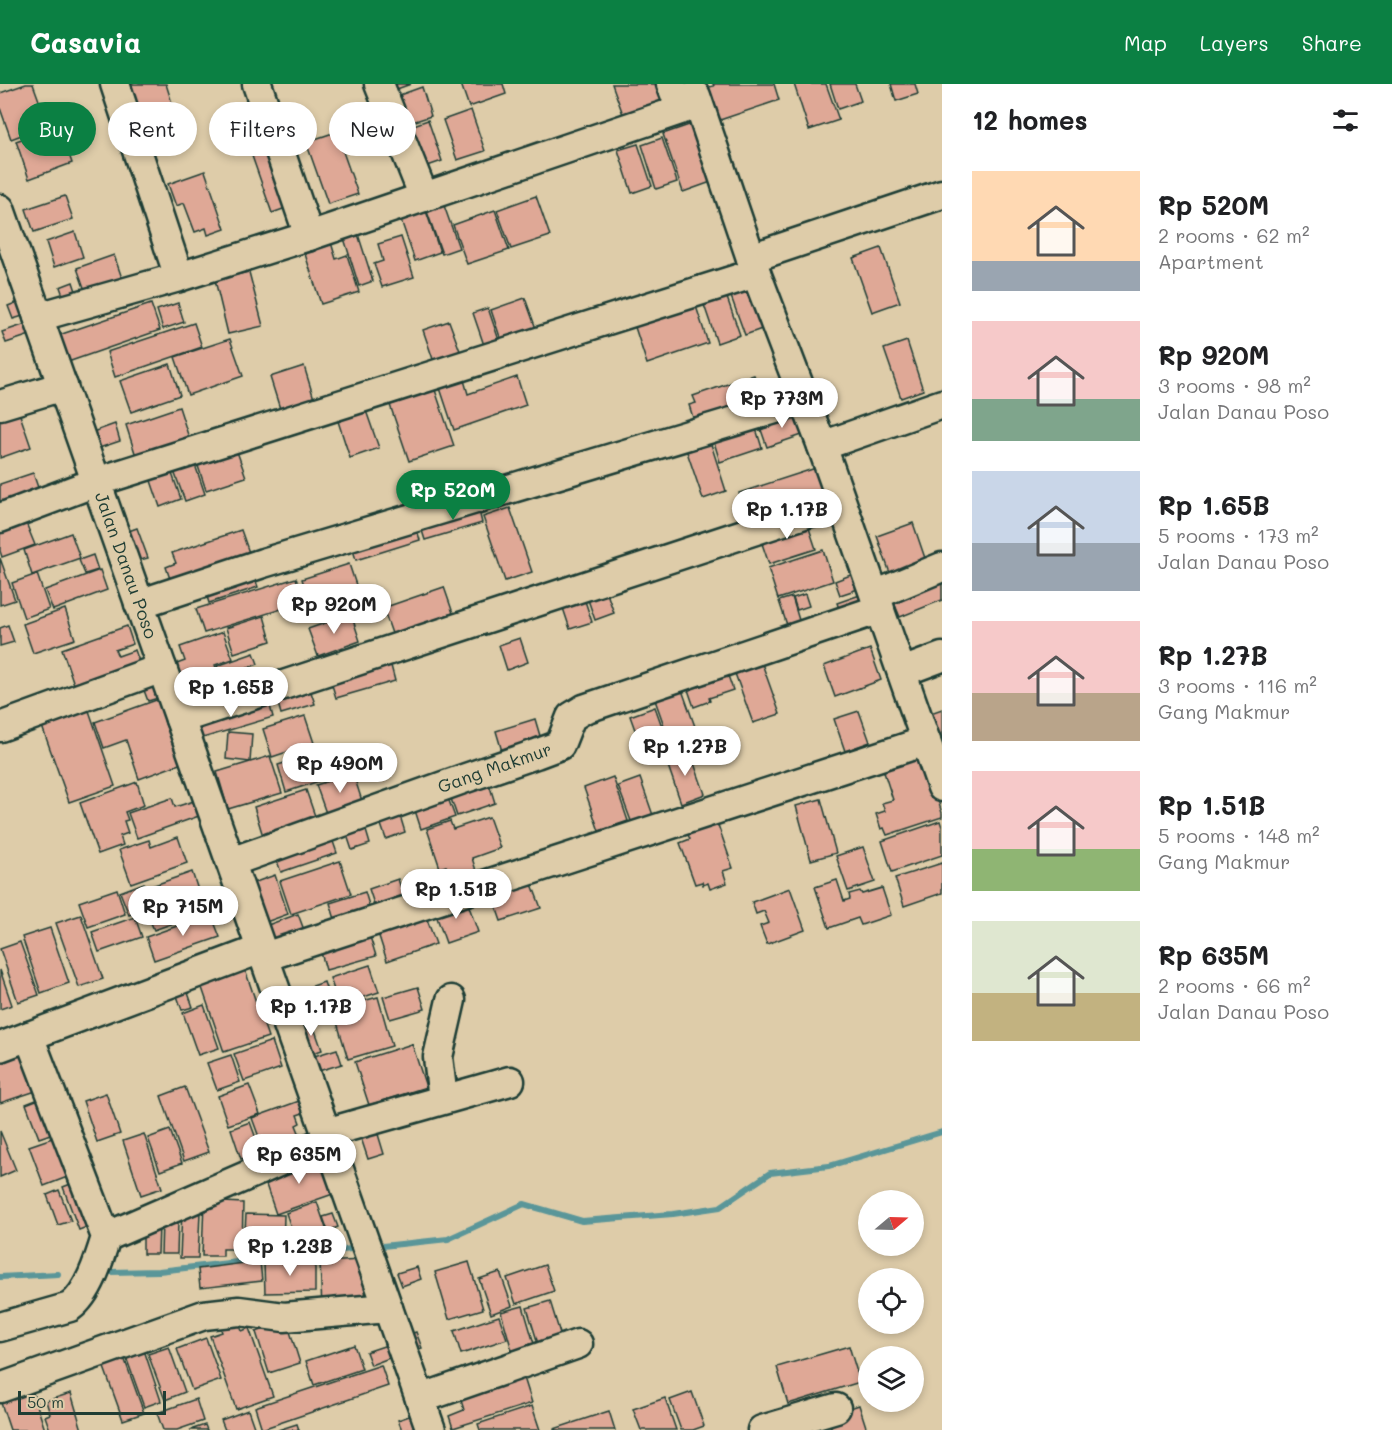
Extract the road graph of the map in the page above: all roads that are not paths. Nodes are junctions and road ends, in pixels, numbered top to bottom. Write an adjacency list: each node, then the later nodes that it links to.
1 (115, 84): 10 (street)
2 (257, 84): 8 (street)
3 (379, 84): 6 (street)
4 (692, 92): 6 (street); 9 (street)
5 (942, 195): 9 (street)
6 (424, 197): 8 (street)
7 (0, 212): 11 (street, Jalan Danau Poso)
8 (309, 236): 10 (street)
9 (754, 265): 13 (street); 17 (street)
10 (179, 277): 11 (street)
11 (38, 317): 12 (street, Jalan Danau Poso)
12 (63, 386): 15 (street); 17 (street, Jalan Danau Poso)
13 (805, 400): 16 (street); 22 (street)
14 (942, 404): 16 (street)
15 (0, 405)
16 (822, 446): 18 (street)
17 (96, 482): 19 (street); 22 (street, Jalan Danau Poso)
18 (841, 502): 21 (street); 26 (street)
19 (0, 518)
20 (942, 567): 21 (street, Gang Makmur)
21 (877, 602): 25 (street); 30 (street, Gang Makmur)
22 (140, 604): 24 (street, Jalan Danau Poso)
23 (942, 657): 25 (street)
24 (162, 668): 26 (street, Jalan Danau Poso); 27 (street)
25 (902, 672): 28 (street)
26 (180, 719): 30 (street, Jalan Danau Poso)
27 (0, 727)
28 (926, 741): 29 (street); 31 (street)
29 (942, 787)
30 (231, 862): 31 (street, Jalan Danau Poso)
31 (263, 953): 33 (street); 37 (street, Jalan Danau Poso)
32 (452, 1000): 36 (street)
33 (29, 1036): 34 (street); 38 (street)
34 (0, 1047)
35 (510, 1081): 36 (street)
36 (443, 1099): 37 (street)
37 (328, 1137): 38 (street); 39 (street, Jalan Danau Poso)
38 (106, 1237): 40 (street)
39 (388, 1308): 42 (street); 43 (street, Jalan Danau Poso)
40 (0, 1326)
41 (578, 1344): 43 (street)
42 (0, 1388)
43 (420, 1398): 45 (street, Jalan Danau Poso)
44 (836, 1408): 46 (street)
45 (431, 1430)
46 (762, 1430)

